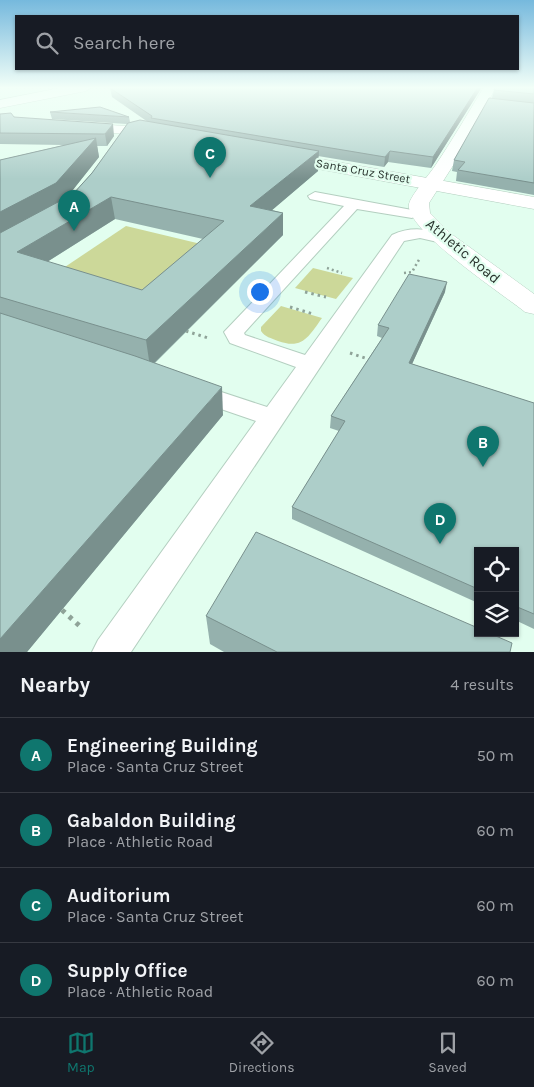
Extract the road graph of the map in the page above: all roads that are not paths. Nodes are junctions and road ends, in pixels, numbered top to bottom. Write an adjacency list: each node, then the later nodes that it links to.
1 (476, 117): 5 (street, Athletic Road)
2 (62, 126): 3 (street)
3 (119, 144)
4 (269, 154): 5 (street, Santa Cruz Street)
5 (432, 184): 7 (street, Santa Cruz Street); 9 (street, Athletic Road)
6 (315, 196): 8 (lane)
7 (534, 203)
8 (354, 204): 9 (lane); 13 (lane)
9 (415, 209): 10 (street, Athletic Road); 11 (lane)
10 (442, 238): 11 (lane); 12 (street, Athletic Road)
11 (398, 239): 13 (lane)
12 (534, 306)
13 (317, 355): 15 (lane)
14 (173, 384): 15 (lane)
15 (273, 418): 16 (lane)
16 (110, 652)

